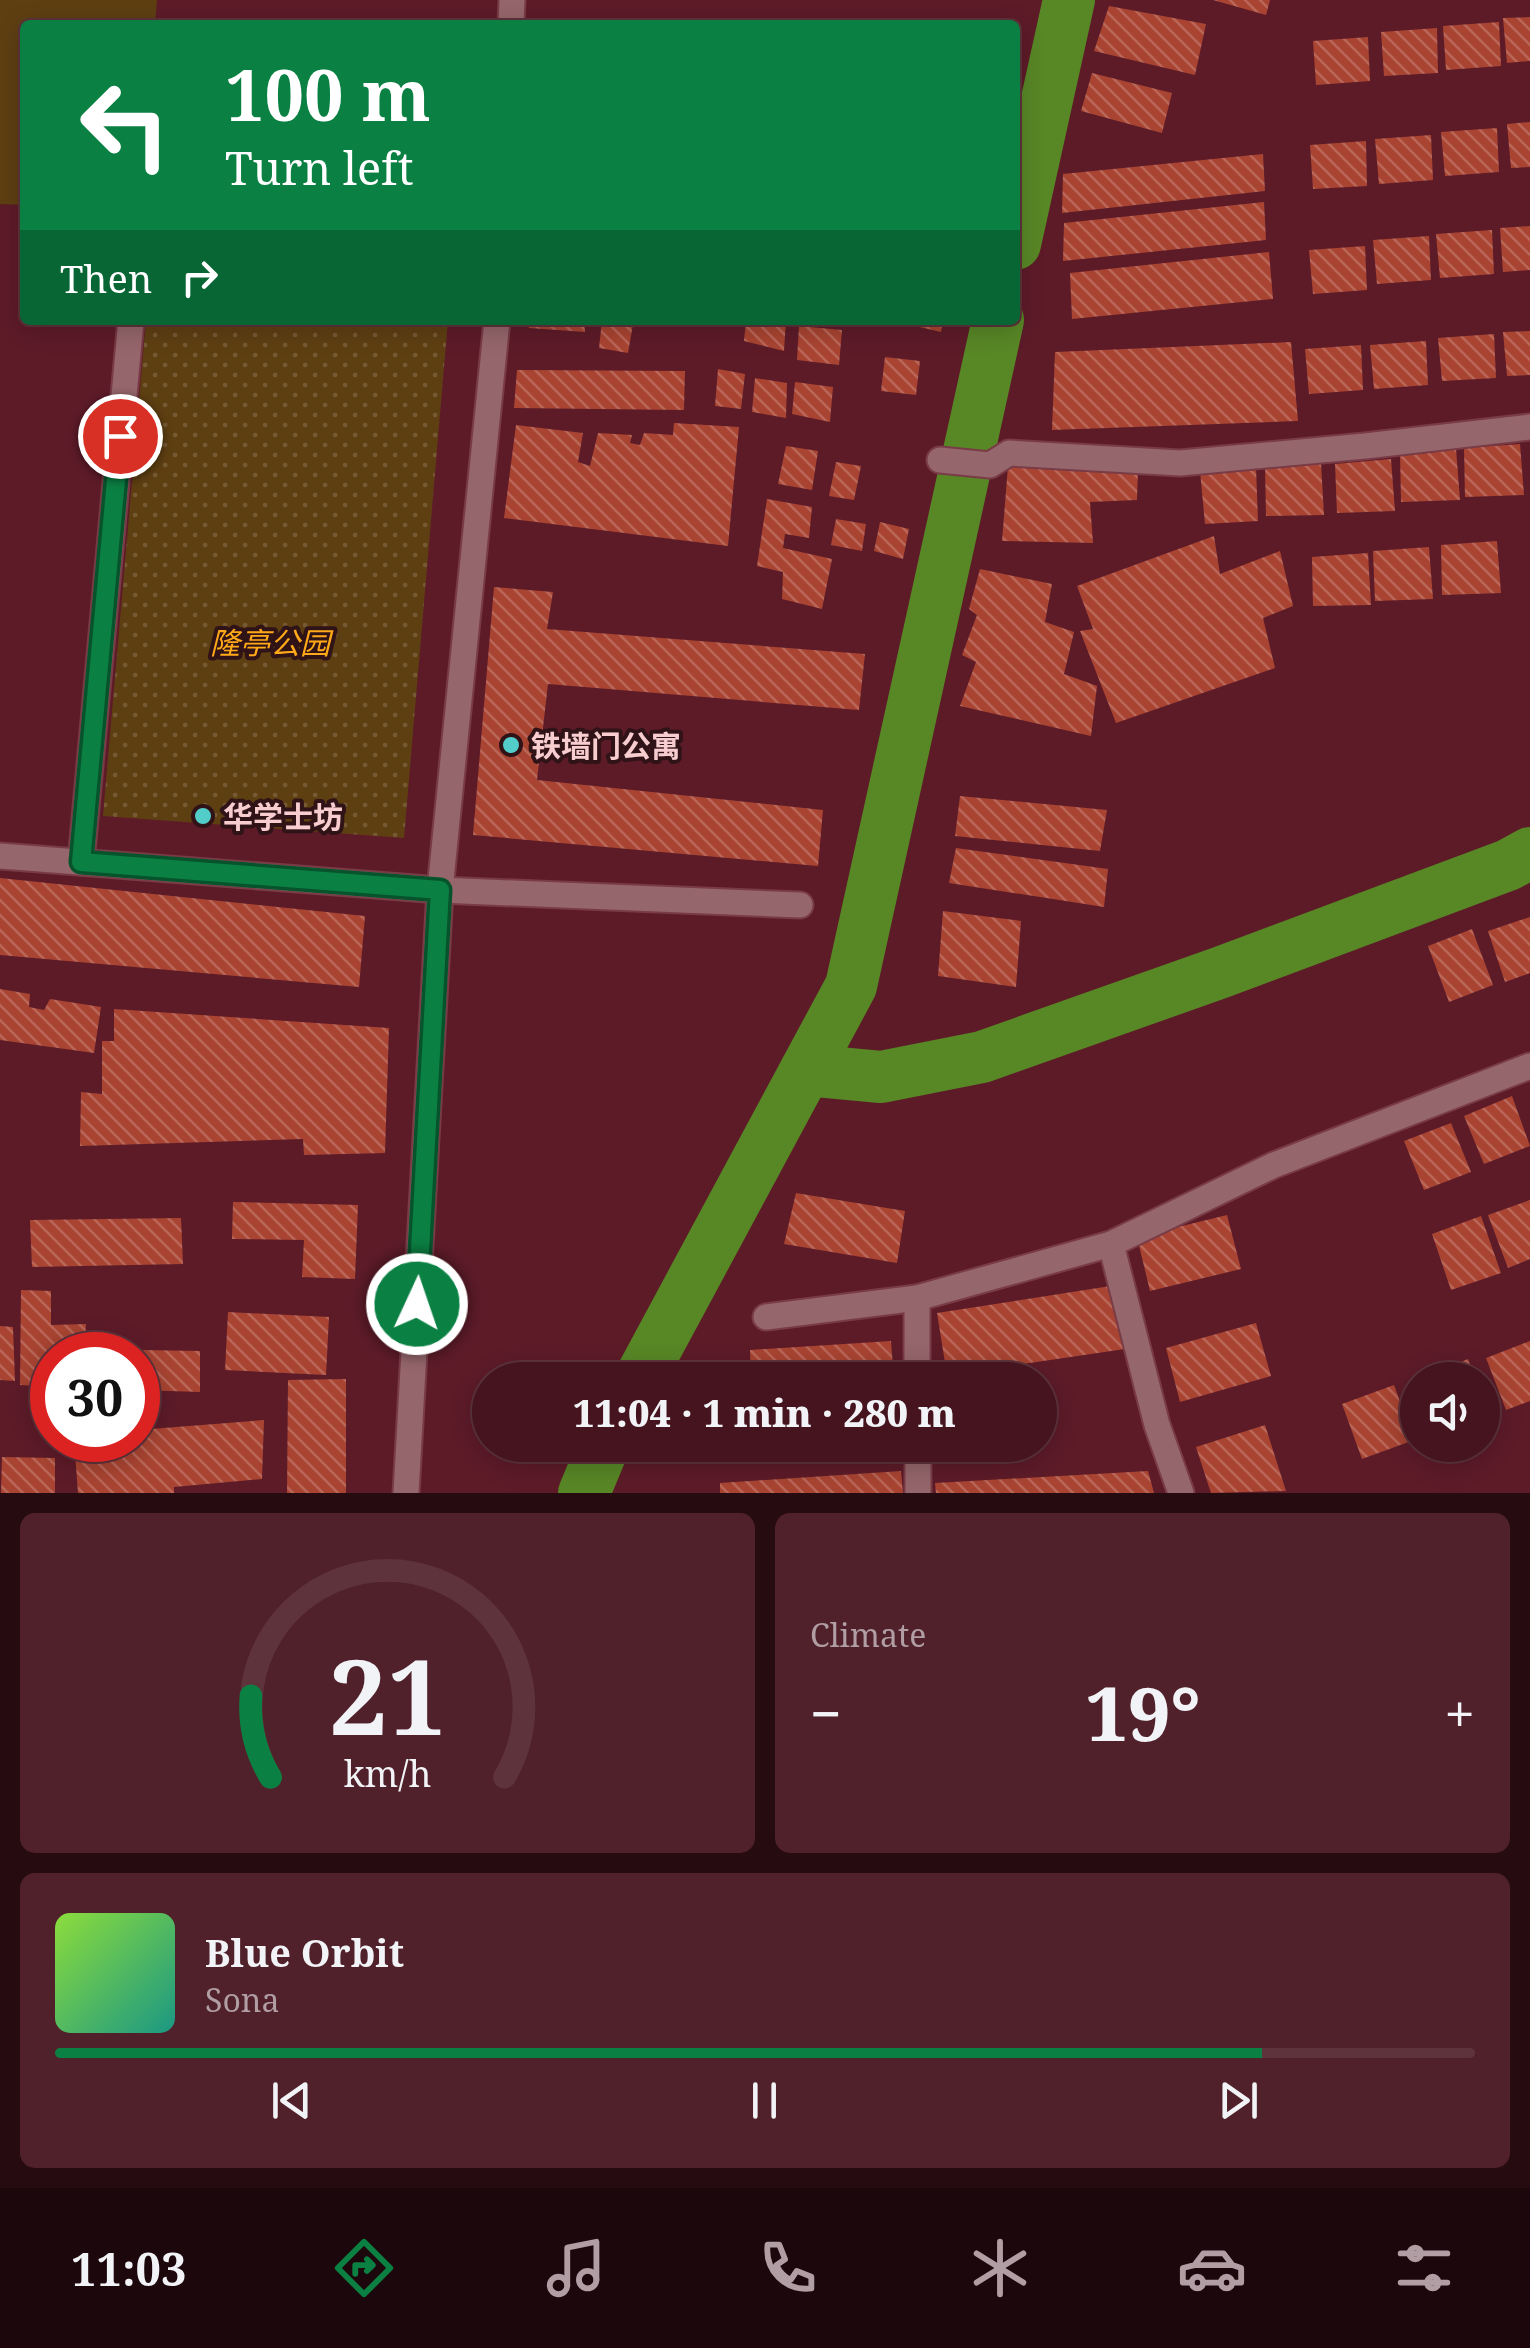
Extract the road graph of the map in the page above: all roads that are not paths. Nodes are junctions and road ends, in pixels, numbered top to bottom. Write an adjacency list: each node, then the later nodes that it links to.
1 (131, 325): 6 (street)
2 (496, 325): 7 (street)
3 (1530, 426): 4 (street)
4 (940, 460)
5 (0, 856): 6 (street)
6 (81, 862): 7 (street)
7 (440, 890): 8 (street); 15 (street)
8 (800, 905)
9 (1530, 1066): 10 (street)
10 (1111, 1244): 11 (street); 17 (street)
11 (917, 1298): 12 (street); 13 (street)
12 (766, 1317)
13 (917, 1362)
14 (918, 1462): 16 (street)
15 (406, 1493)
16 (918, 1493)
17 (1181, 1493)

